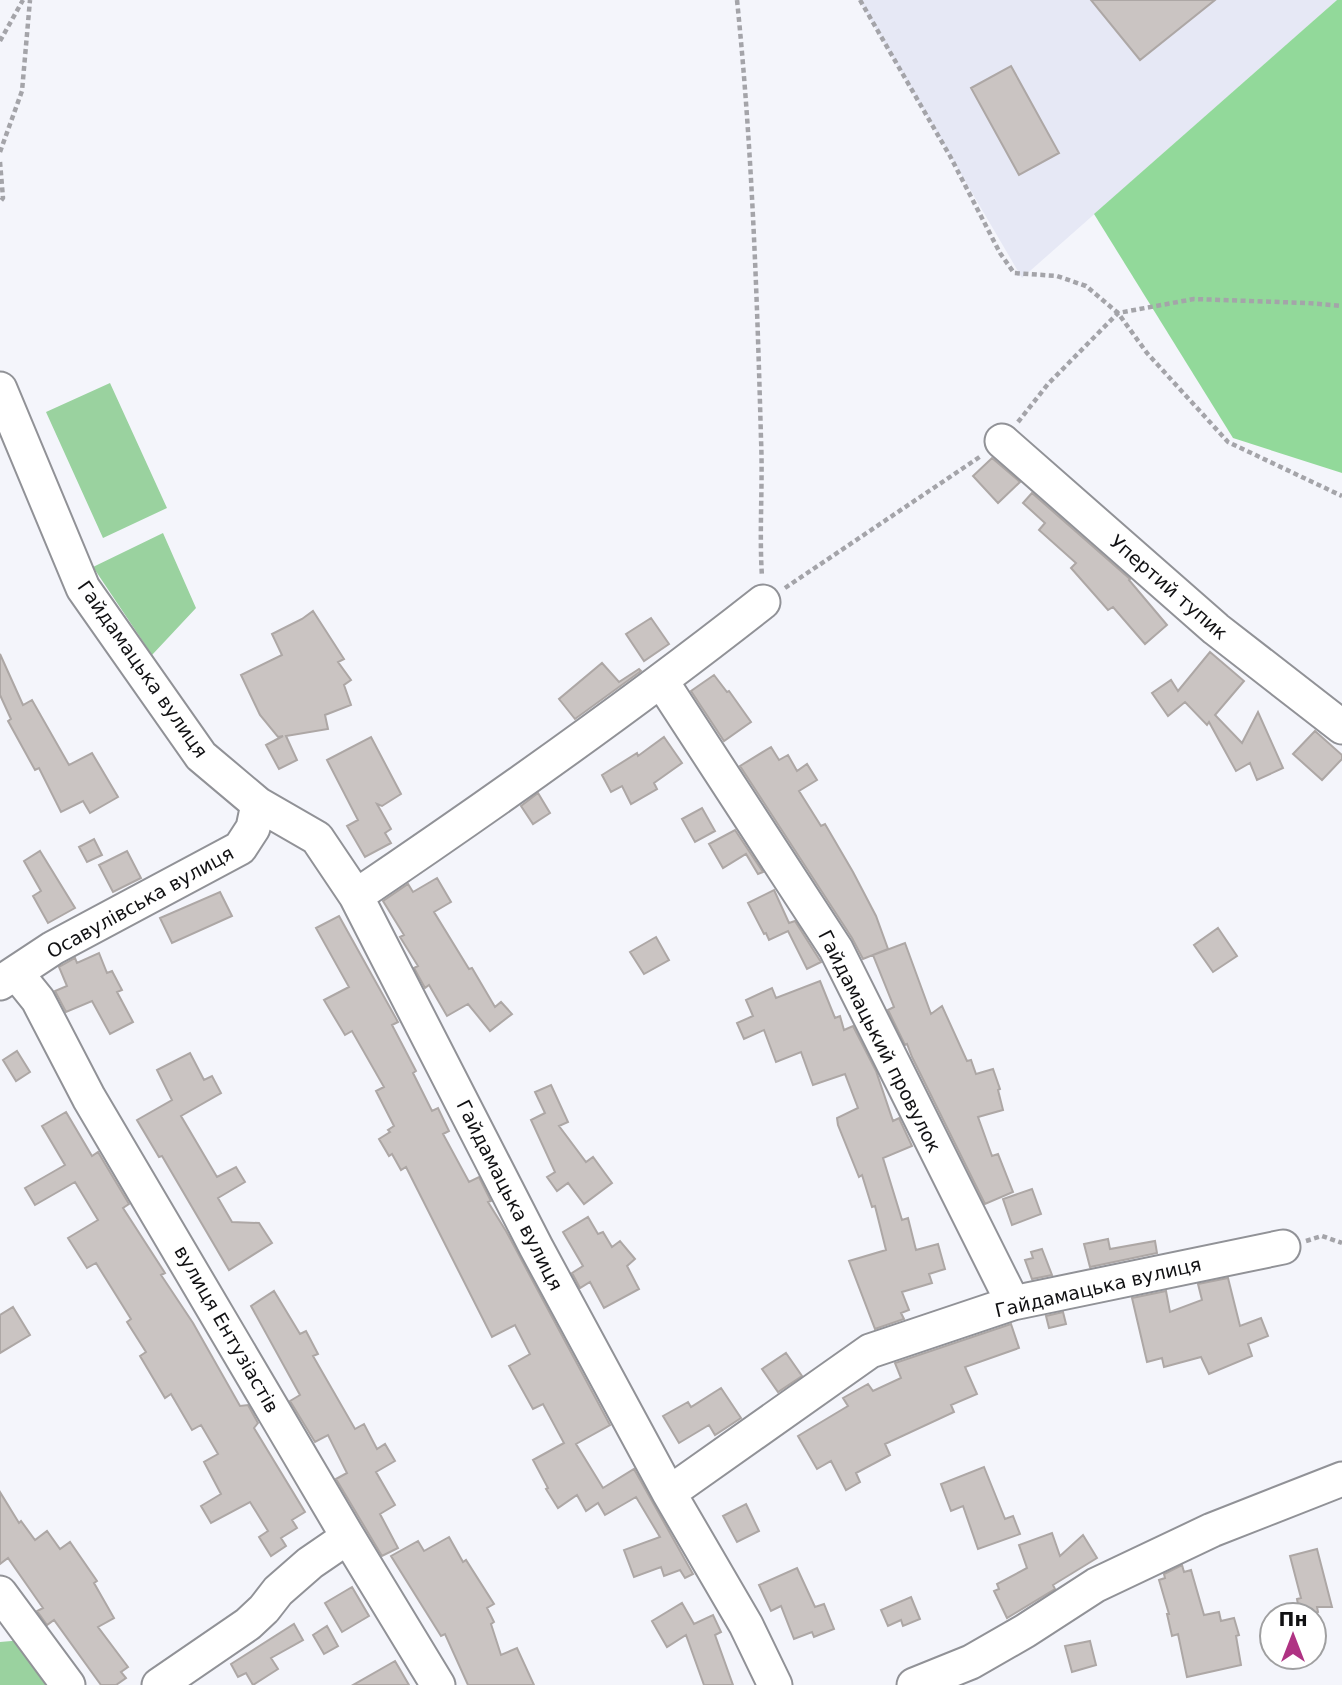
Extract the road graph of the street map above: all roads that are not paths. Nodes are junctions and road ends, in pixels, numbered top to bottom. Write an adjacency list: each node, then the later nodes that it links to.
1 (0, 389): 6 (street, Гайдамацька вулиця)
2 (1002, 441): 5 (street, Упертий тупик)
3 (763, 602): 4 (street)
4 (662, 682): 7 (street); 10 (street, Гайдамацький провулок)
5 (1342, 727)
6 (258, 804): 7 (street, Гайдамацька вулиця); 8 (street, Осавулівська вулиця)
7 (356, 896): 12 (street, Гайдамацька вулиця)
8 (8, 979): 13 (street, вулиця Ентузіастів)
9 (1283, 1247): 10 (street, Гайдамацька вулиця)
10 (1013, 1303): 12 (street, Гайдамацька вулиця)
11 (1342, 1479): 15 (street)
12 (669, 1493): 19 (street, Гайдамацька вулиця)
13 (348, 1537): 17 (street); 18 (street, вулиця Ентузіастів)
14 (6, 1613): 16 (street)
15 (973, 1674): 20 (street)
16 (68, 1685)
17 (159, 1685)
18 (438, 1685)
19 (775, 1685)
20 (914, 1685)

